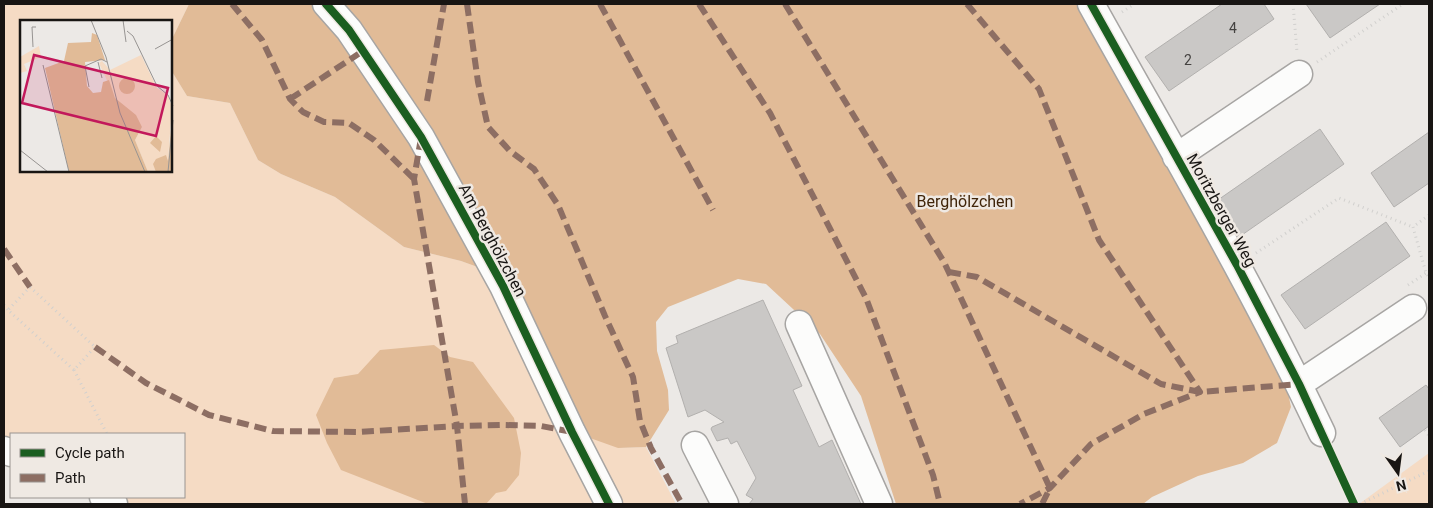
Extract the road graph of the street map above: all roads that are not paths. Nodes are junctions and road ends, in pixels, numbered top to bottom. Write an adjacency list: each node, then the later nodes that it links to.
1 (326, 4): 10 (street, Am Berghölzchen)
2 (1091, 4): 4 (street, Moritzberger Weg)
3 (1298, 74): 4 (street)
4 (1176, 157): 7 (street, Moritzberger Weg)
5 (1413, 308): 7 (street)
6 (799, 324): 12 (street)
7 (1299, 384): 8 (street, Moritzberger Weg)
8 (1322, 433)
9 (695, 445): 11 (street)
10 (609, 504)
11 (725, 504)
12 (879, 504)

